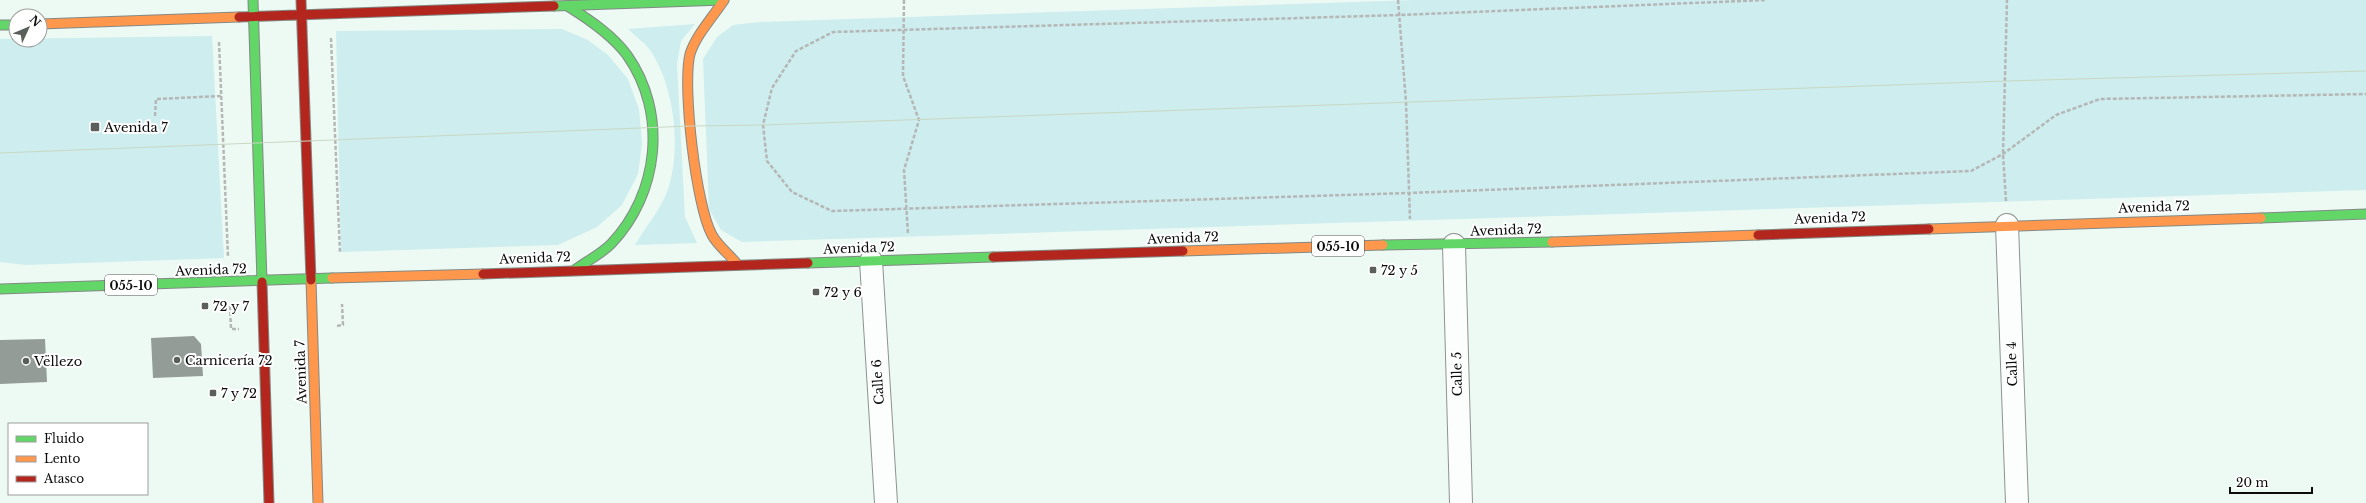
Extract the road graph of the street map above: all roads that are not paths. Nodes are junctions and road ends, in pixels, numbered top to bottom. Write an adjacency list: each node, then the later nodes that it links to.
1 (253, 0): 6 (main road)
2 (301, 0): 5 (main road, Avenida 7)
3 (724, 0): 4 (main road); 12 (main road)
4 (569, 7): 5 (main road); 13 (main road)
5 (302, 14): 6 (main road); 14 (main road, Avenida 7)
6 (254, 16): 7 (main road); 15 (main road)
7 (48, 24)
8 (2366, 214): 9 (main road, Avenida 72 / 055-10)
9 (2007, 225): 10 (main road, Avenida 72 / 055-10); 21 (street, Calle 4)
10 (1454, 245): 11 (main road, Avenida 72 / 055-10); 20 (street, Calle 5)
11 (871, 261): 12 (main road, Avenida 72 / 055-10); 19 (street, Calle 6)
12 (738, 265): 13 (main road, Avenida 72 / 055-10)
13 (576, 269): 14 (main road, Avenida 72 / 055-10)
14 (311, 280): 15 (main road, Avenida 72 / 055-10); 18 (main road, Avenida 7)
15 (262, 282): 16 (main road, Avenida 72 / 055-10); 17 (main road)
16 (0, 289)
17 (269, 503)
18 (318, 503)
19 (886, 503)
20 (1460, 503)
21 (2017, 503)

